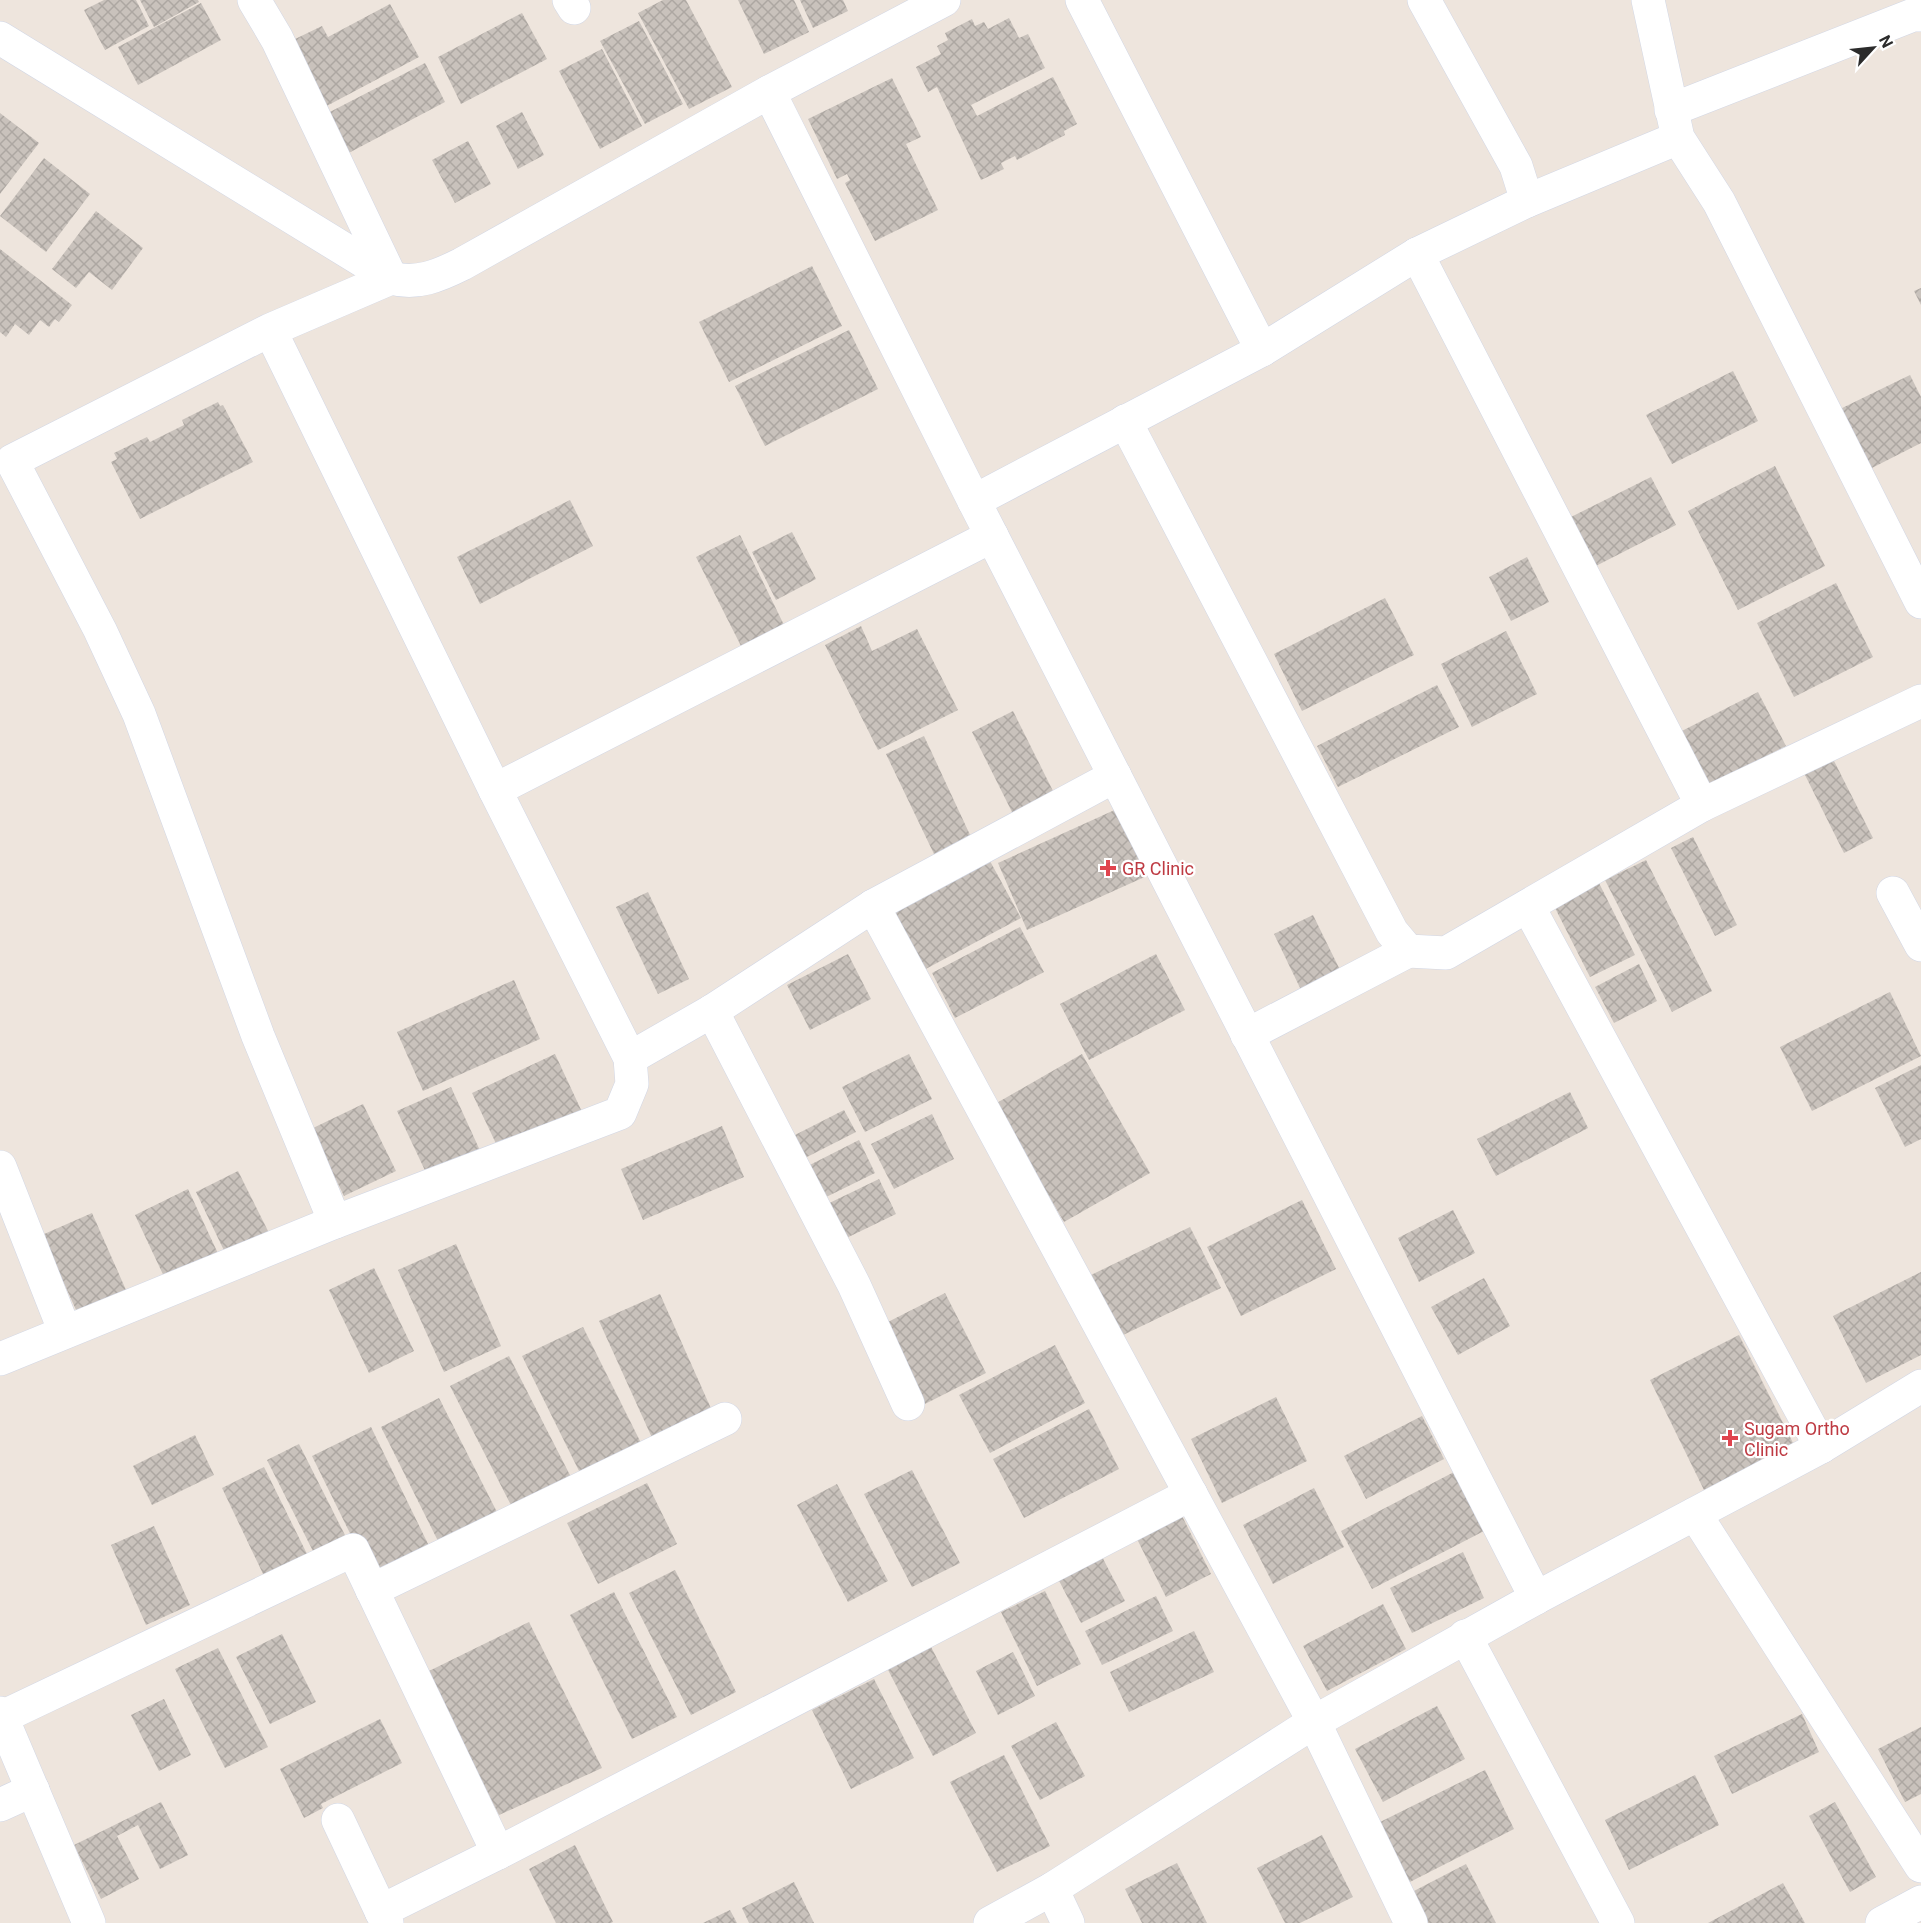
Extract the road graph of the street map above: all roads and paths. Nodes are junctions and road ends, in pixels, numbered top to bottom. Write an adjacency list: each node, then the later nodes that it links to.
1 (254, 0): 12 (street)
2 (944, 0): 8 (street)
3 (1082, 0): 14 (street)
4 (1424, 0): 10 (street)
5 (1648, 0): 9 (street)
6 (1921, 15): 9 (street)
7 (0, 38): 12 (street)
8 (769, 92): 12 (street); 17 (street)
9 (1674, 124): 10 (street); 19 (street)
10 (1527, 201): 11 (street)
11 (1416, 254): 14 (street); 23 (street)
12 (391, 278): 13 (street)
13 (270, 330): 16 (street); 22 (street)
14 (1262, 350): 15 (street)
15 (1125, 421): 17 (street); 28 (street)
16 (4, 456): 33 (street)
17 (974, 501): 18 (street)
18 (992, 536): 21 (street); 22 (street)
19 (1921, 602)
20 (1921, 701): 23 (street)
21 (1114, 776): 25 (street); 30 (street)
22 (495, 790): 31 (street)
23 (1702, 805): 26 (street)
24 (1893, 893): 27 (street)
25 (873, 906): 29 (street); 40 (street)
26 (1528, 906): 28 (street); 39 (street)
27 (1921, 945)
28 (1408, 951): 30 (street)
29 (712, 1011): 31 (street); 37 (street)
30 (1247, 1035): 43 (street)
31 (630, 1058): 33 (street)
32 (0, 1167): 34 (street)
33 (335, 1222): 34 (street)
34 (65, 1332): 35 (street)
35 (0, 1359)
36 (1921, 1386): 39 (street)
37 (908, 1404)
38 (725, 1419): 42 (street)
39 (1821, 1447): 41 (street)
40 (1191, 1494): 46 (street); 50 (street)
41 (1695, 1514): 43 (street); 51 (street)
42 (372, 1590): 45 (street); 50 (street)
43 (1536, 1598): 44 (street)
44 (1465, 1636): 46 (street); 59 (street)
45 (1, 1715): 47 (street)
46 (1314, 1722): 52 (street); 58 (street)
47 (33, 1790): 48 (street); 55 (street)
48 (0, 1805)
49 (338, 1820): 54 (street)
50 (498, 1853): 54 (street)
51 (1921, 1866)
52 (1052, 1889): 56 (street); 57 (street)
53 (1921, 1902): 60 (street)
54 (384, 1917)
55 (89, 1923)
56 (990, 1923)
57 (1068, 1923)
58 (1412, 1923)
59 (1618, 1923)
60 (1882, 1923)

